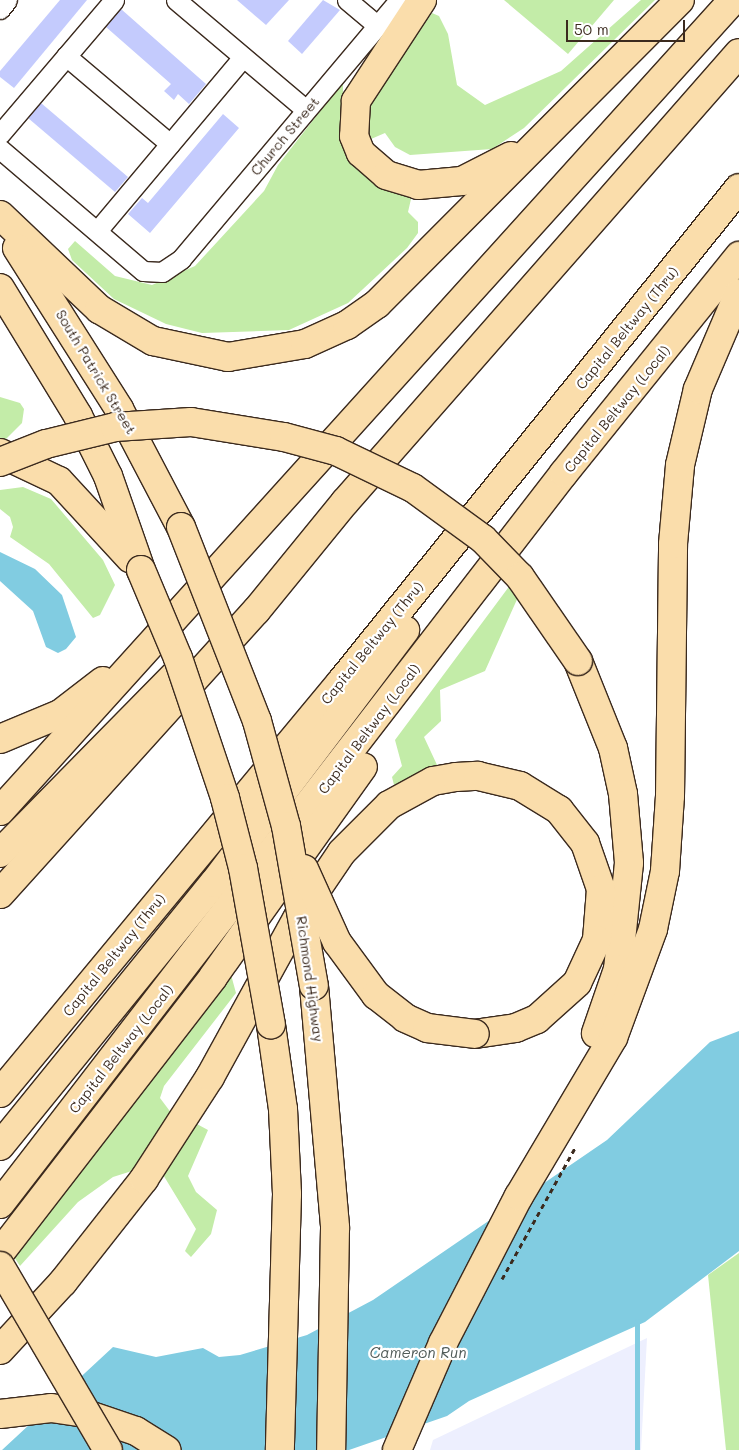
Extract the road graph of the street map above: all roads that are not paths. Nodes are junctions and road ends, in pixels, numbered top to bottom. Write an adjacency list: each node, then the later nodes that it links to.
1 (7, 0): 9 (street)
2 (114, 0): 12 (street)
3 (176, 0): 13 (street)
4 (347, 0): 10 (street)
5 (399, 0): 10 (street, Church Street)
6 (422, 0): 15 (highway)
7 (680, 0): 15 (highway)
8 (733, 0): 33 (highway)
9 (0, 9)
10 (378, 26): 14 (street, Church Street)
11 (739, 53): 29 (highway)
12 (66, 56): 16 (street); 17 (street)
13 (243, 57): 14 (street); 17 (street)
14 (306, 110): 22 (street, Church Street)
15 (547, 130): 20 (highway)
16 (0, 134)
17 (170, 144): 22 (street)
18 (0, 149): 22 (street)
19 (739, 188): 24 (highway, Capital Beltway (Thru))
20 (0, 215)
21 (0, 224): 30 (highway, South Patrick Street)
22 (97, 231)
23 (739, 256): 32 (highway, Capital Beltway (Local))
24 (667, 279): 39 (highway, Capital Beltway (Thru)); 40 (highway)
25 (0, 288): 31 (highway)
26 (739, 293): 41 (highway)
27 (0, 453): 31 (highway)
28 (0, 462): 41 (highway, bridge)
29 (345, 502): 37 (highway); 38 (highway)
30 (181, 527): 36 (highway, Richmond Highway, bridge)
31 (140, 570): 47 (highway, bridge)
32 (453, 618): 42 (highway, Capital Beltway (Local)); 43 (highway)
33 (141, 650): 34 (highway); 35 (highway)
34 (0, 739)
35 (0, 811)
36 (286, 826): 45 (highway, bridge); 50 (highway, Richmond Highway, bridge)
37 (0, 853)
38 (0, 894)
39 (0, 1093)
40 (0, 1146)
41 (527, 1182): 51 (highway)
42 (0, 1204)
43 (0, 1252)
44 (0, 1266): 48 (highway, bridge)
45 (0, 1350)
46 (0, 1414): 49 (highway)
47 (282, 1442)
48 (108, 1450)
49 (167, 1450)
50 (331, 1450)
51 (397, 1450)

